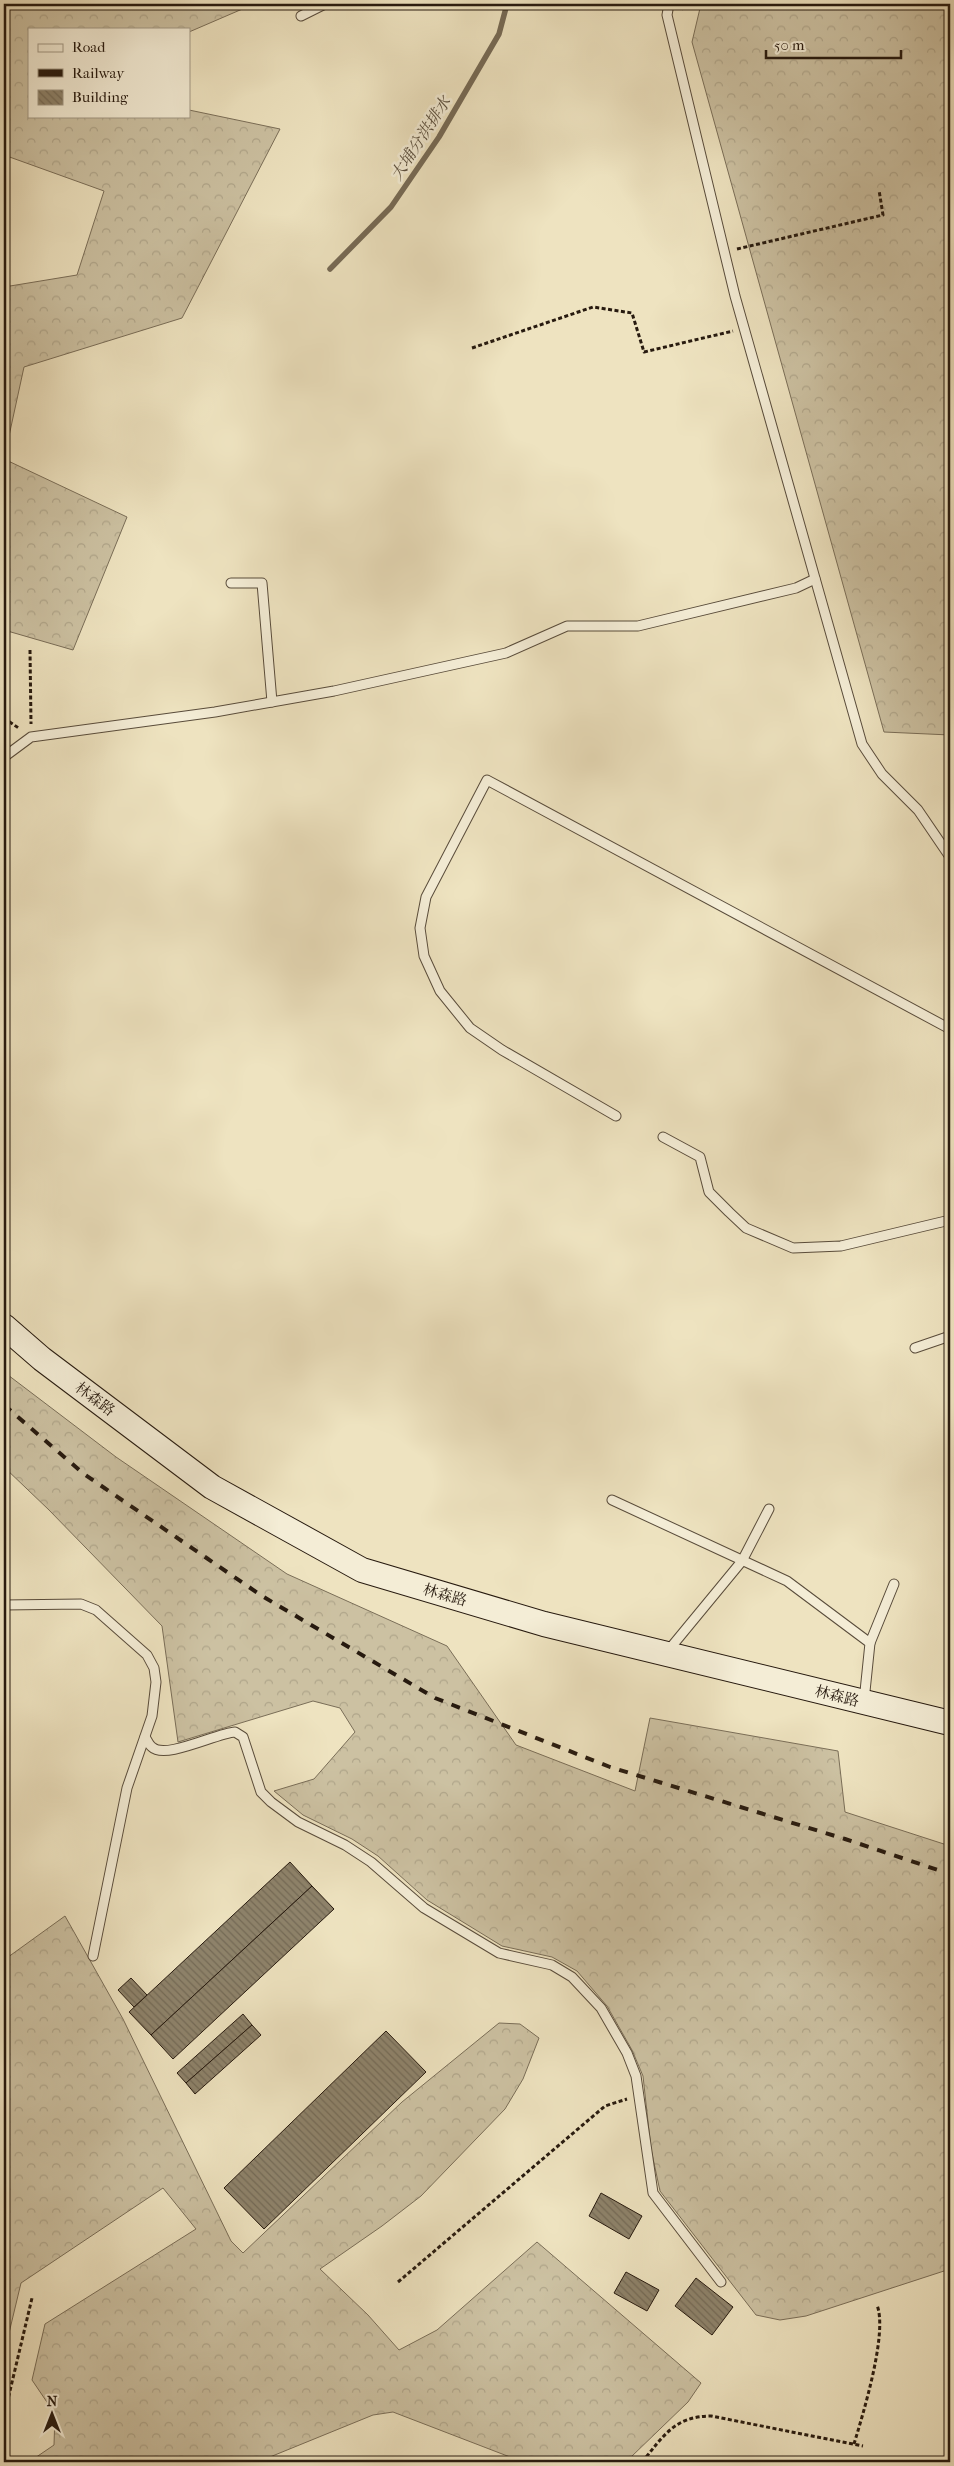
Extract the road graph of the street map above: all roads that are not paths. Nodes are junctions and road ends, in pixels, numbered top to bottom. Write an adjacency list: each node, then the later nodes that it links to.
1 (325, 4): 3 (lane)
2 (668, 4): 4 (lane)
3 (301, 16)
4 (815, 578): 6 (lane); 8 (lane)
5 (231, 583): 6 (lane)
6 (272, 702): 7 (lane)
7 (4, 756)
8 (950, 857)
9 (950, 1029): 10 (lane)
10 (616, 1116)
11 (663, 1137): 12 (lane)
12 (950, 1220)
13 (4, 1326): 22 (main road, 林森路)
14 (950, 1336): 15 (lane)
15 (915, 1348)
16 (612, 1500): 18 (lane)
17 (769, 1509): 18 (lane)
18 (742, 1561): 21 (lane); 22 (lane)
19 (894, 1584): 21 (lane)
20 (4, 1606): 25 (lane)
21 (870, 1643): 23 (lane)
22 (665, 1654): 23 (main road, 林森路)
23 (864, 1702): 24 (main road, 林森路)
24 (950, 1723)
25 (145, 1737): 26 (lane); 27 (lane)
26 (93, 1956)
27 (721, 2282)

